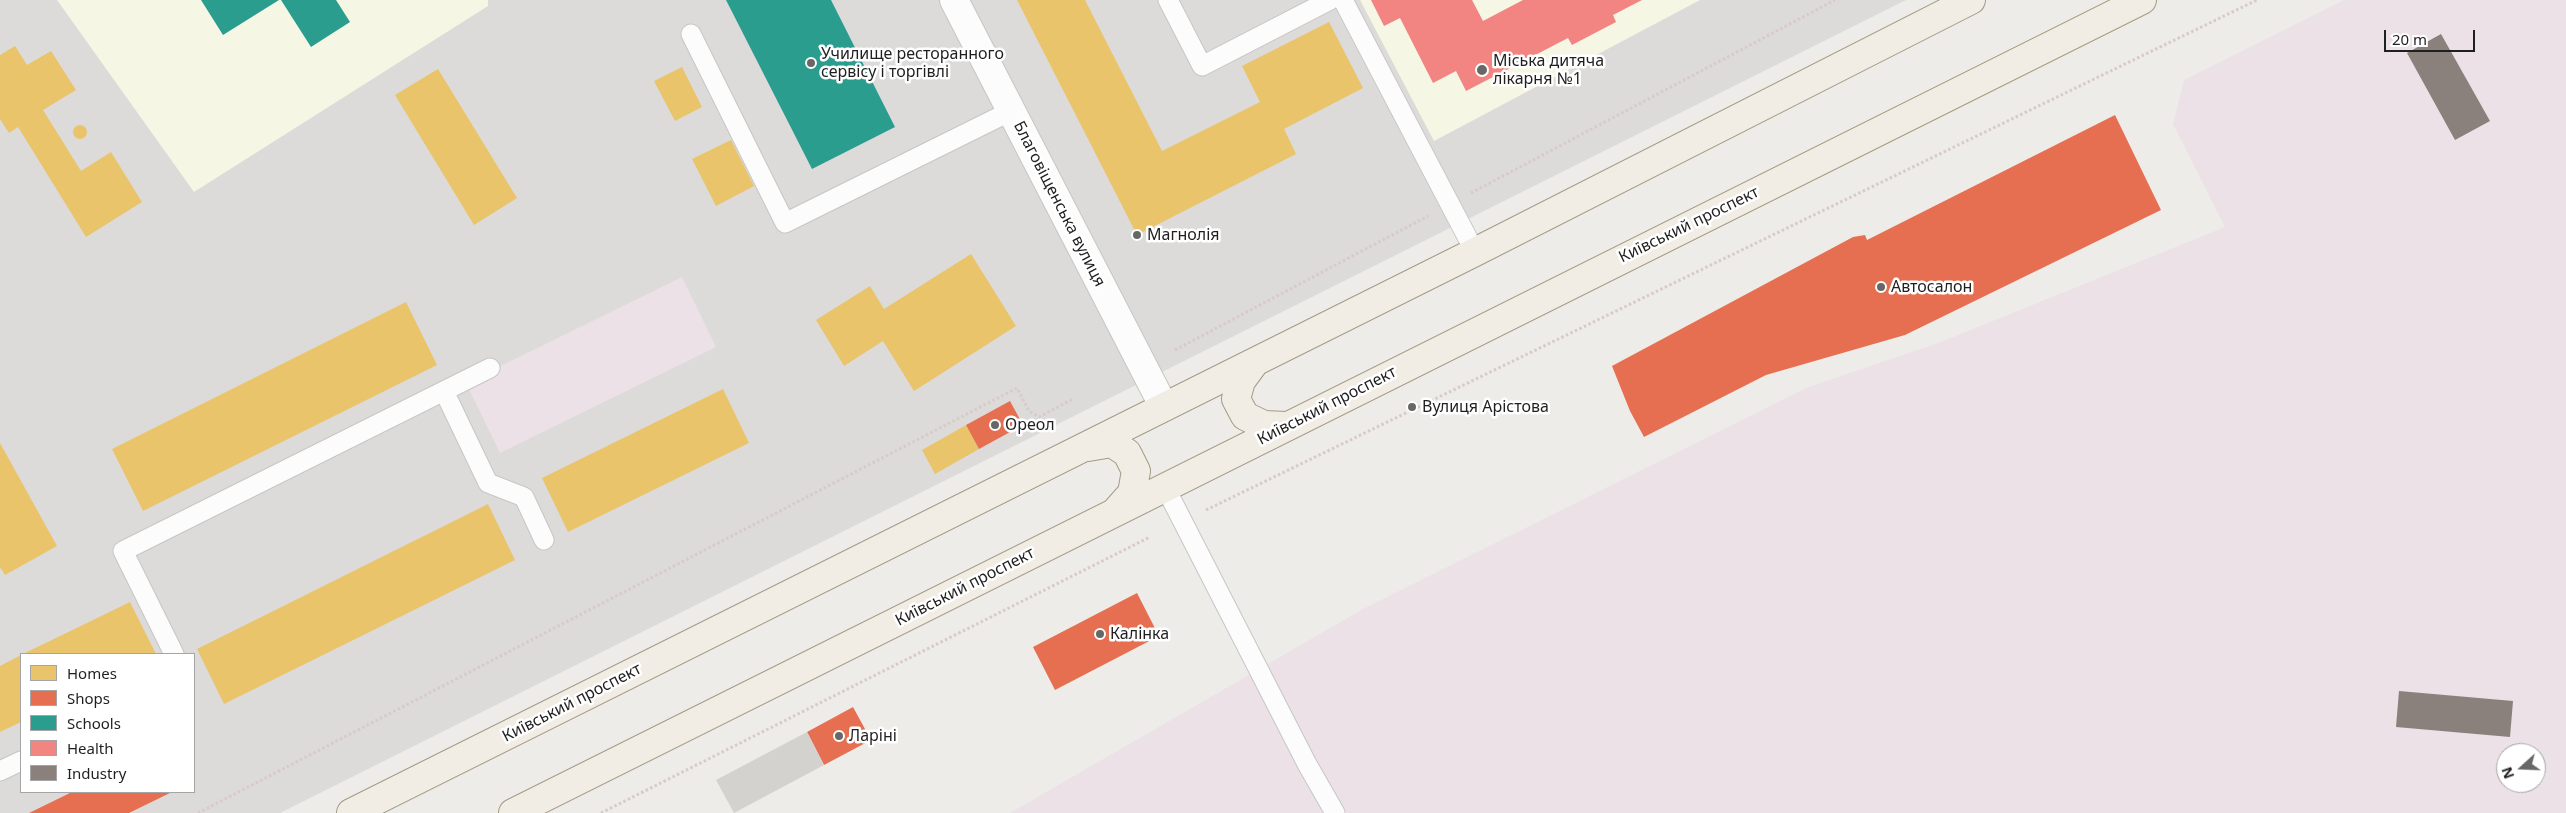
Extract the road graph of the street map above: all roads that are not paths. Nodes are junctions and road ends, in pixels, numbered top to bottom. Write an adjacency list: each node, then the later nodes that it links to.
1 (954, 0): 8 (street, Благовіщенська вулиця)
2 (1168, 0): 3 (lane)
3 (1330, 0)
4 (1343, 0): 9 (lane)
5 (1971, 0): 9 (main road, Київський проспект)
6 (2142, 0): 14 (main road, Київський проспект)
7 (691, 34): 8 (lane)
8 (1011, 111): 13 (street, Благовіщенська вулиця)
9 (1475, 252): 10 (main road, Київський проспект)
10 (1255, 362): 13 (main road, Київський проспект); 14 (main road)
11 (490, 368): 12 (lane)
12 (444, 391): 18 (lane); 19 (lane)
13 (1164, 407): 15 (main road, Київський проспект)
14 (1286, 426): 16 (main road, Київський проспект)
15 (1082, 448): 17 (main road); 22 (main road, Київський проспект)
16 (1165, 487): 17 (main road, Київський проспект); 24 (lane)
17 (1115, 512): 23 (main road, Київський проспект)
18 (544, 540)
19 (174, 653)
20 (20, 761): 21 (lane)
21 (0, 771)
22 (351, 813)
23 (513, 813)
24 (1335, 813)

